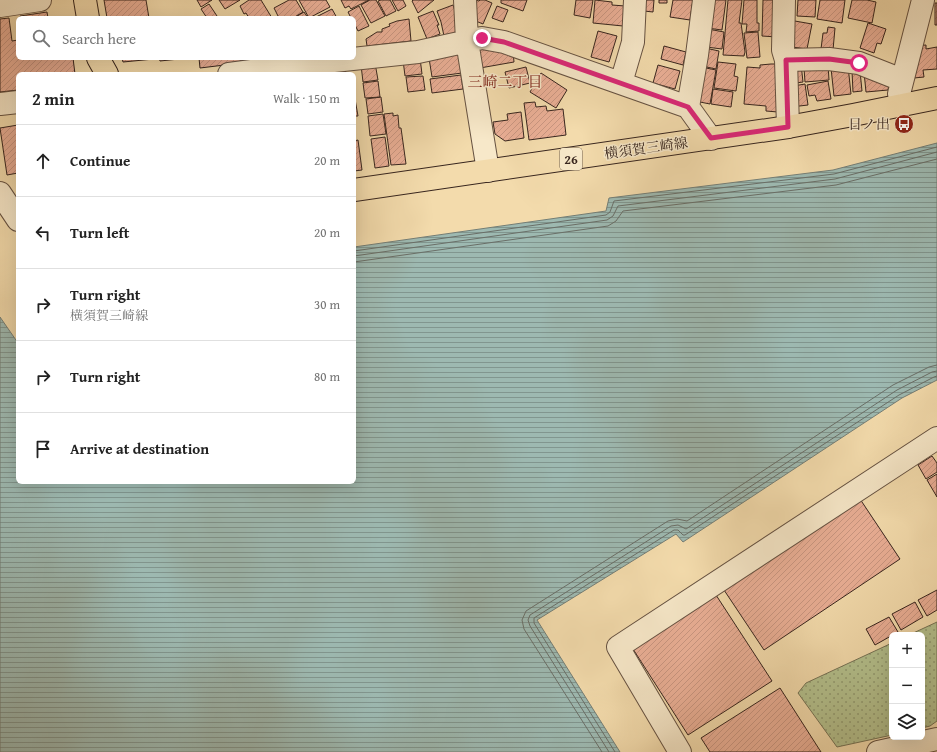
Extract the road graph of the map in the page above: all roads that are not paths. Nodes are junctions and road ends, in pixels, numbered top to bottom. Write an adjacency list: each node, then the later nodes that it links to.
1 (40, 0): 8 (street)
2 (85, 0): 9 (main road)
3 (465, 0): 10 (street)
4 (635, 0): 17 (street)
5 (704, 0): 22 (street)
6 (784, 0): 12 (street)
7 (925, 0): 16 (street)
8 (0, 6)
9 (88, 16)
10 (467, 41): 13 (street); 17 (street); 25 (street)
11 (99, 60): 14 (main road)
12 (786, 60): 16 (street); 23 (street)
13 (288, 70): 15 (street)
14 (106, 72)
15 (258, 72)
16 (902, 80): 21 (street)
17 (621, 84): 22 (street)
18 (937, 98): 21 (main road, 横須賀三崎線 / 26)
19 (16, 102): 20 (street)
20 (0, 104)
21 (899, 106): 23 (main road, 横須賀三崎線 / 26)
22 (688, 107): 24 (street)
23 (788, 127): 24 (main road, 横須賀三崎線 / 26)
24 (711, 138): 25 (main road, 横須賀三崎線 / 26)
25 (488, 170): 26 (main road, 横須賀三崎線 / 26)
26 (356, 190)
27 (7, 195): 28 (street)
28 (16, 215)
29 (937, 438): 31 (street)
30 (937, 739): 32 (street)
31 (680, 752)
32 (878, 752)

